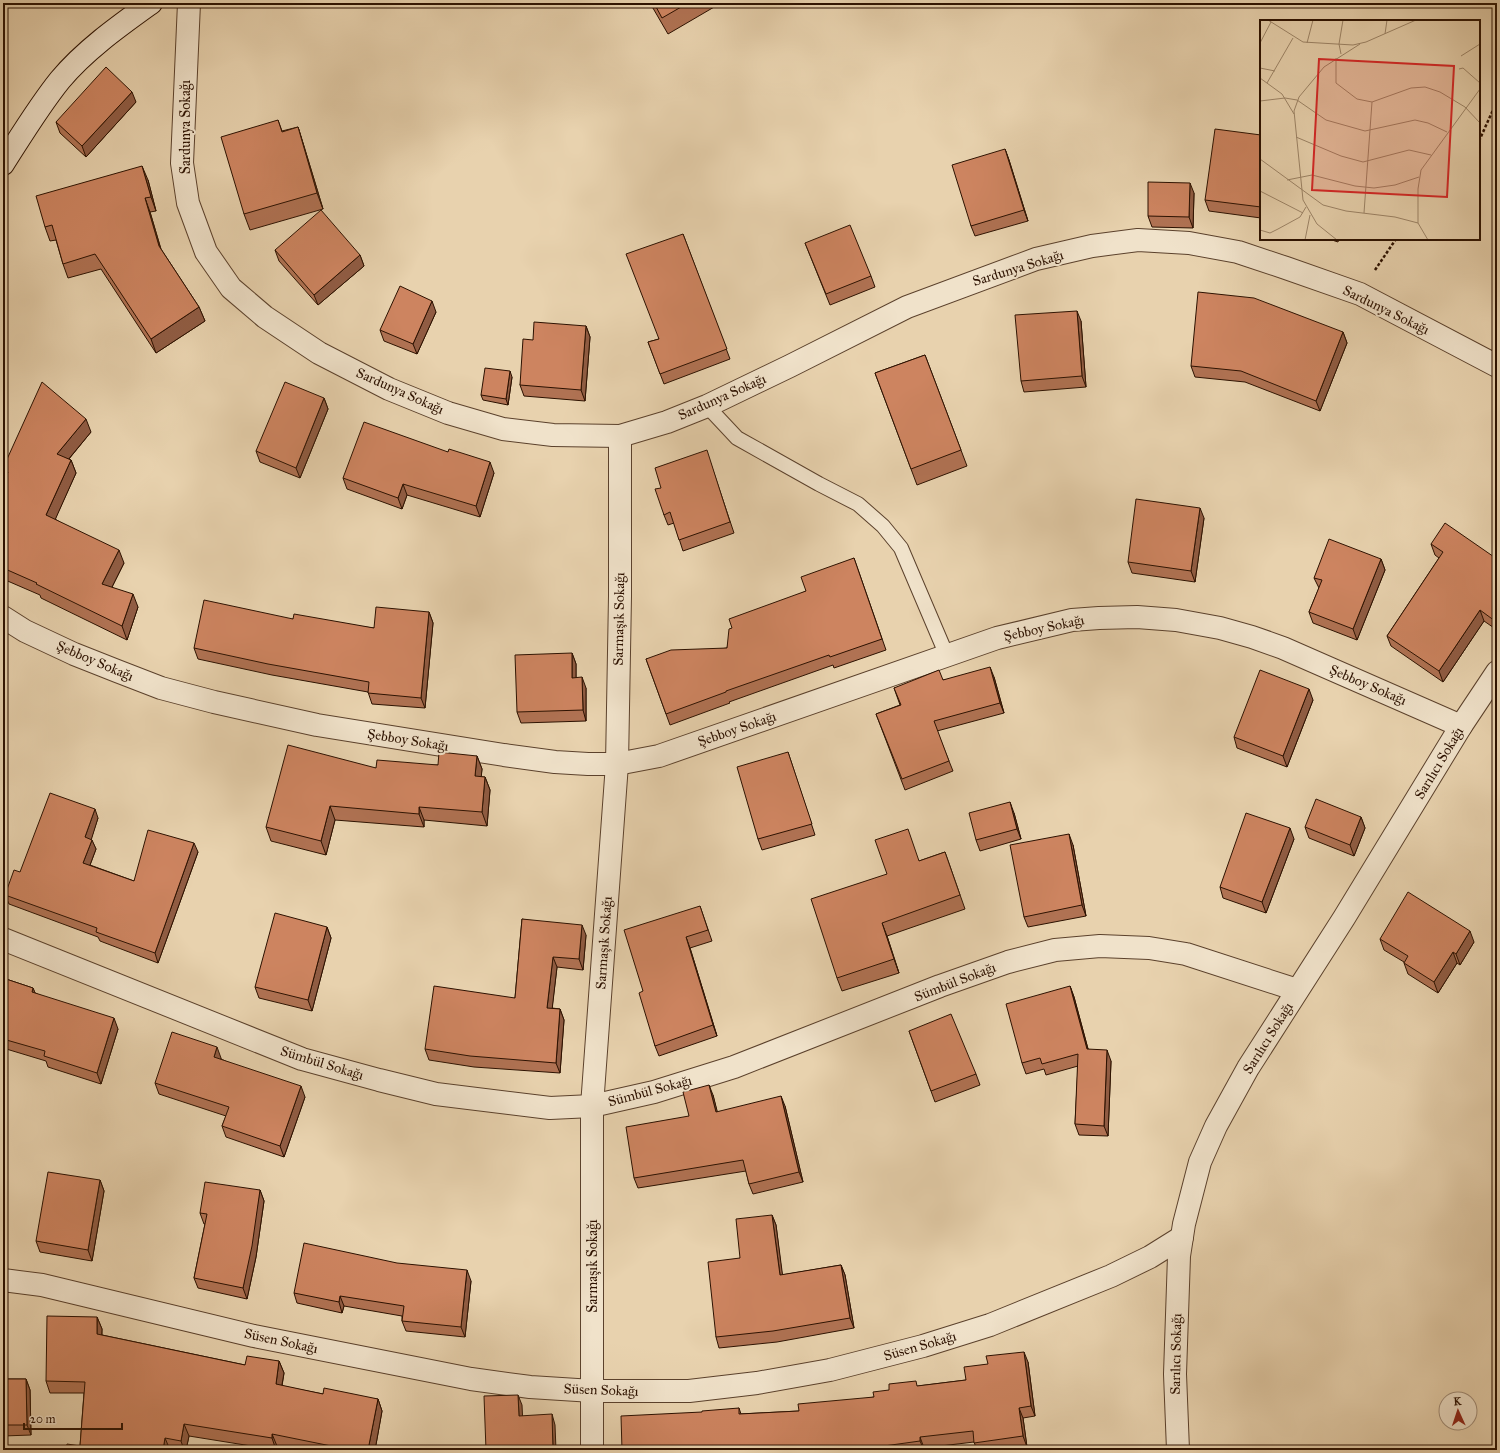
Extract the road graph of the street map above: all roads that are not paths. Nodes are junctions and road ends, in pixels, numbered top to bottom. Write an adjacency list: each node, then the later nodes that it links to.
1 (151, 3): 3 (street)
2 (189, 3): 6 (street, Sardunya Sokağı)
3 (3, 164)
4 (1497, 366): 5 (street, Sardunya Sokağı)
5 (707, 406): 6 (street, Sardunya Sokağı); 8 (lane)
6 (620, 436): 11 (street, Sarmaşık Sokağı)
7 (3, 618): 11 (street, Şebboy Sokağı)
8 (947, 656): 10 (street, Şebboy Sokağı); 11 (street, Şebboy Sokağı)
9 (1497, 672): 10 (street, Sarılıcı Sokağı)
10 (1461, 726): 13 (street, Sarılıcı Sokağı)
11 (617, 764): 14 (street, Sarmaşık Sokağı)
12 (3, 940): 14 (street, Sümbül Sokağı)
13 (1297, 990): 14 (street, Sümbül Sokağı); 15 (street, Sarılıcı Sokağı)
14 (592, 1106): 17 (street, Sarmaşık Sokağı)
15 (1182, 1237): 17 (street, Süsen Sokağı); 19 (street, Sarılıcı Sokağı)
16 (3, 1280): 17 (street, Süsen Sokağı)
17 (593, 1391): 18 (street, Sarmaşık Sokağı)
18 (592, 1450)
19 (1178, 1450)

